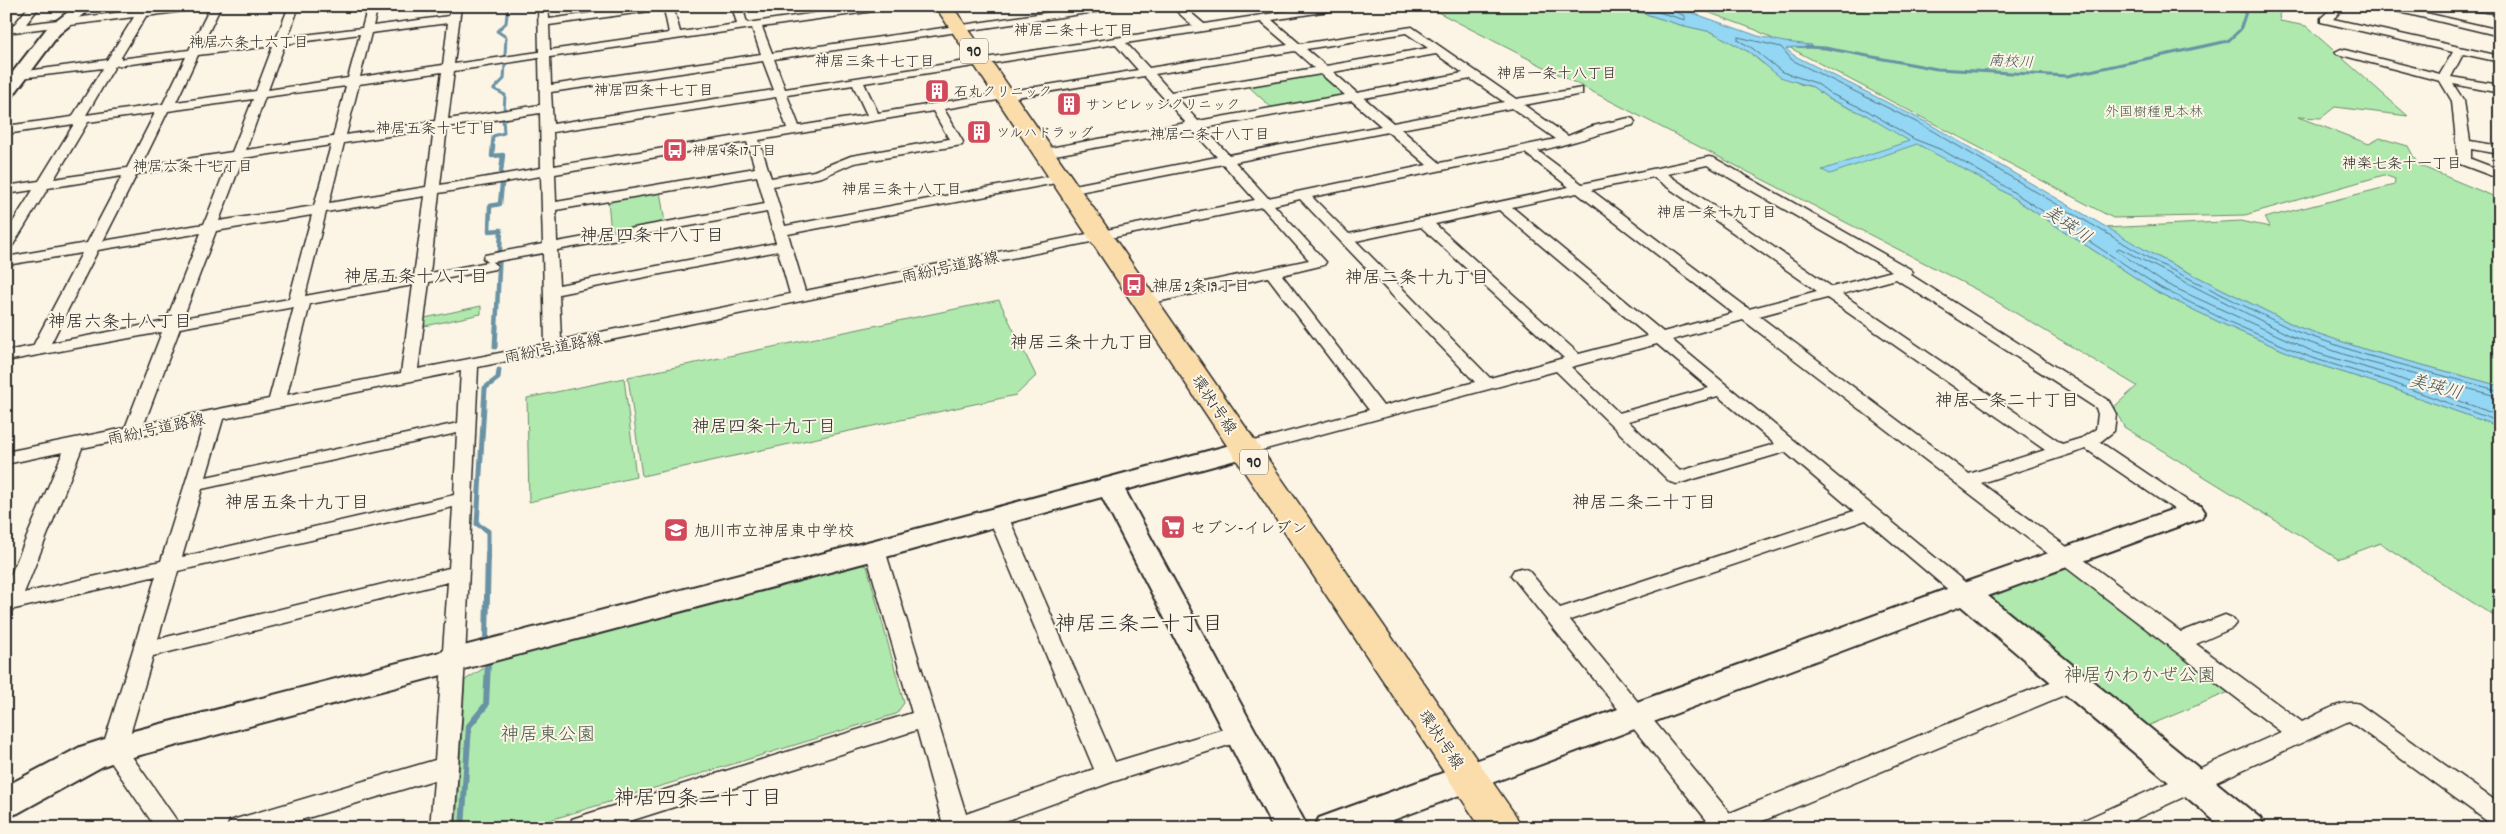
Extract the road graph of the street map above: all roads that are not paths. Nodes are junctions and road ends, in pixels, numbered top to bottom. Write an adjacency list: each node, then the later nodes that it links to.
1 (34, 6): 33 (street)
2 (86, 6): 28 (street)
3 (199, 6): 21 (street)
4 (216, 6): 43 (street)
5 (294, 6): 38 (street)
6 (373, 6): 35 (street)
7 (543, 6): 29 (street)
8 (667, 6): 24 (street); 37 (street)
9 (737, 6): 31 (street)
10 (794, 6): 27 (street)
11 (888, 6): 20 (street)
12 (943, 6): 34 (main road, 環状1号線 / 90)
13 (1115, 6): 34 (street)
14 (1176, 6): 32 (street)
15 (1341, 6): 25 (street)
16 (2341, 6): 45 (street)
17 (2380, 6): 26 (street)
18 (2444, 6): 26 (street)
19 (2466, 6): 22 (street)
20 (836, 10): 27 (street)
21 (135, 11): 28 (street); 50 (street)
22 (2500, 11)
23 (455, 12): 35 (street); 51 (street)
24 (607, 18): 29 (street); 40 (street)
25 (1263, 18): 32 (street); 41 (street)
26 (2432, 18): 36 (street)
27 (799, 19): 30 (street)
28 (62, 23): 33 (street); 55 (street)
29 (543, 23): 46 (street)
30 (756, 25): 31 (street); 47 (street)
31 (743, 27): 37 (street)
32 (1202, 28): 39 (street)
33 (11, 29)
34 (958, 29): 47 (street); 49 (main road, 環状1号線 / 90)
35 (366, 30): 38 (street); 57 (street)
36 (2500, 33)
37 (675, 36): 40 (street)
38 (282, 41): 43 (street); 64 (street)
39 (1118, 41): 49 (street); 53 (street)
40 (610, 45): 46 (street)
41 (1297, 47): 42 (street); 52 (street); 53 (street)
42 (1439, 50): 52 (street); 54 (street)
43 (195, 52): 50 (street); 70 (street)
44 (2341, 52): 56 (street)
45 (2459, 52): 48 (street); 56 (street)
46 (545, 55): 51 (street); 59 (street)
47 (767, 57): 59 (street); 62 (street)
48 (2500, 59)
49 (983, 62): 58 (street); 65 (main road, 環状1号線 / 90)
50 (112, 63): 55 (street); 73 (street)
51 (448, 68): 57 (street); 75 (street)
52 (1324, 71): 66 (street); 67 (street)
53 (1146, 72): 65 (street); 66 (street)
54 (1474, 75): 67 (street); 68 (street)
55 (15, 77): 63 (street)
56 (2444, 80): 60 (street); 84 (street)
57 (354, 81): 64 (street); 82 (street)
58 (857, 81): 62 (street); 72 (street)
59 (546, 89): 71 (street)
60 (2500, 89)
61 (1578, 91): 68 (street)
62 (781, 92): 78 (street); 80 (street)
63 (6, 94)
64 (262, 94): 70 (street); 88 (street)
65 (1005, 96): 69 (street); 87 (main road, 環状1号線 / 90)
66 (1170, 96): 76 (street)
67 (1355, 97): 76 (street); 77 (street)
68 (1514, 104): 77 (street); 83 (street)
69 (937, 107): 72 (street); 95 (street)
70 (165, 108): 73 (street); 91 (street)
71 (546, 108): 75 (street); 78 (street)
72 (874, 117): 80 (street)
73 (80, 120): 79 (street); 97 (street)
74 (1629, 122): 83 (street, 雨紛1号道路線)
75 (442, 124): 82 (street); 100 (street)
76 (1196, 125): 87 (street); 89 (street)
77 (1392, 128): 89 (street); 90 (street)
78 (547, 129): 92 (street)
79 (6, 130)
80 (794, 130): 81 (street)
81 (752, 137): 92 (street); 95 (street)
82 (338, 140): 88 (street); 106 (street)
83 (1567, 141): 85 (street, 雨紛1号道路線)
84 (2464, 144): 86 (street); 94 (street)
85 (1527, 149): 90 (street, 雨紛1号道路線); 98 (street)
86 (2500, 150)
87 (1044, 153): 96 (main road, 環状1号線 / 90)
88 (239, 154): 91 (street); 108 (street)
89 (1227, 160): 96 (street); 102 (street)
90 (1437, 167): 101 (street, 雨紛1号道路線)
91 (132, 171): 97 (street); 114 (street)
92 (548, 171): 100 (street); 104 (street)
93 (1654, 172): 98 (street); 118 (street); 121 (street)
94 (2500, 175)
95 (764, 177): 104 (street); 105 (street)
96 (1065, 184): 109 (street); 110 (main road, 環状1号線 / 90)
97 (43, 185): 99 (street); 112 (street)
98 (1579, 188): 103 (street); 125 (street)
99 (6, 190)
100 (432, 190): 106 (street); 119 (street)
101 (1303, 194): 102 (street, 雨紛1号道路線); 111 (street)
102 (1265, 202): 110 (street, 雨紛1号道路線); 117 (street)
103 (1502, 206): 107 (street); 127 (street)
104 (550, 207): 115 (street)
105 (774, 207): 109 (street); 115 (street)
106 (320, 209): 108 (street); 124 (street)
107 (1425, 223): 111 (street); 131 (street)
108 (211, 227): 114 (street); 126 (street)
109 (781, 231): 113 (street)
110 (1100, 235): 122 (street, 雨紛1号道路線); 123 (main road, 環状1号線 / 90)
111 (1346, 239): 134 (street)
112 (6, 245)
113 (784, 246): 120 (street); 122 (street)
114 (93, 247): 116 (street); 129 (street)
115 (550, 247): 119 (street); 120 (street)
116 (6, 261)
117 (1272, 272): 123 (street); 137 (street)
118 (1899, 274): 121 (street); 142 (street)
119 (422, 280): 124 (street); 133 (street)
120 (552, 291): 128 (street)
121 (1829, 293): 125 (street); 146 (street)
122 (799, 296): 128 (street, 雨紛1号道路線)
123 (1144, 300): 145 (main road, 環状1号線 / 90)
124 (300, 302): 126 (street); 136 (street)
125 (1746, 314): 127 (street); 148 (street)
126 (172, 325): 129 (street); 141 (street)
127 (1659, 337): 131 (street); 135 (street)
128 (553, 347): 132 (street, 雨紛1号道路線)
129 (40, 349): 130 (street)
130 (7, 356)
131 (1566, 362): 134 (street); 139 (street)
132 (470, 364): 133 (street, 雨紛1号道路線); 140 (street)
133 (409, 376): 136 (street, 雨紛1号道路線)
134 (1485, 383): 137 (street)
135 (1721, 390): 139 (street); 144 (street)
136 (277, 403): 138 (street, 雨紛1号道路線)
137 (1378, 412): 145 (street)
138 (215, 416): 141 (street, 雨紛1号道路線); 149 (street)
139 (1616, 419): 144 (street)
140 (467, 426): 149 (street); 151 (street)
141 (132, 433): 143 (street, 雨紛1号道路線)
142 (2088, 442): 146 (street); 152 (street)
143 (75, 444): 147 (street, 雨紛1号道路線); 161 (street)
144 (1788, 446): 153 (street)
145 (1245, 449): 150 (street); 175 (main road, 環状1号線 / 90)
146 (2059, 452): 148 (street)
147 (6, 458)
148 (1966, 481): 156 (street)
149 (195, 485): 157 (street)
150 (1110, 487): 154 (street); 170 (street)
151 (462, 499): 157 (street); 158 (street)
152 (2191, 512): 156 (street)
153 (1867, 513): 160 (street); 162 (street)
154 (998, 516): 155 (street); 174 (street)
155 (875, 550): 166 (street); 169 (street)
156 (2067, 558): 160 (street); 164 (street)
157 (170, 566): 161 (street); 165 (street)
158 (458, 573): 165 (street); 166 (street)
159 (1521, 575): 162 (street)
160 (1964, 593): 167 (street); 168 (street)
161 (8, 604)
162 (1556, 617): 168 (street)
163 (2225, 623): 164 (street)
164 (2179, 642): 171 (street)
165 (144, 650): 172 (street)
166 (454, 660): 172 (street); 173 (street)
167 (2073, 682): 176 (street); 179 (street)
168 (1637, 714): 175 (street); 179 (street)
169 (926, 718): 183 (street); 184 (street)
170 (1240, 733): 174 (street); 185 (street)
171 (2299, 733): 176 (street); 178 (street)
172 (114, 749): 177 (street); 180 (street)
173 (445, 768): 181 (street); 182 (street)
174 (1108, 774): 184 (street)
175 (1468, 777): 186 (street); 187 (main road, 環状1号線 / 90)
176 (2192, 782): 188 (street); 189 (street)
177 (6, 803)
178 (2500, 819): 190 (street)
179 (1727, 826)
180 (170, 828)
181 (239, 828)
182 (442, 828)
183 (581, 828)
184 (957, 828)
185 (1291, 828)
186 (1331, 828)
187 (1502, 828)
188 (2091, 828)
189 (2248, 828)
190 (2486, 828)

